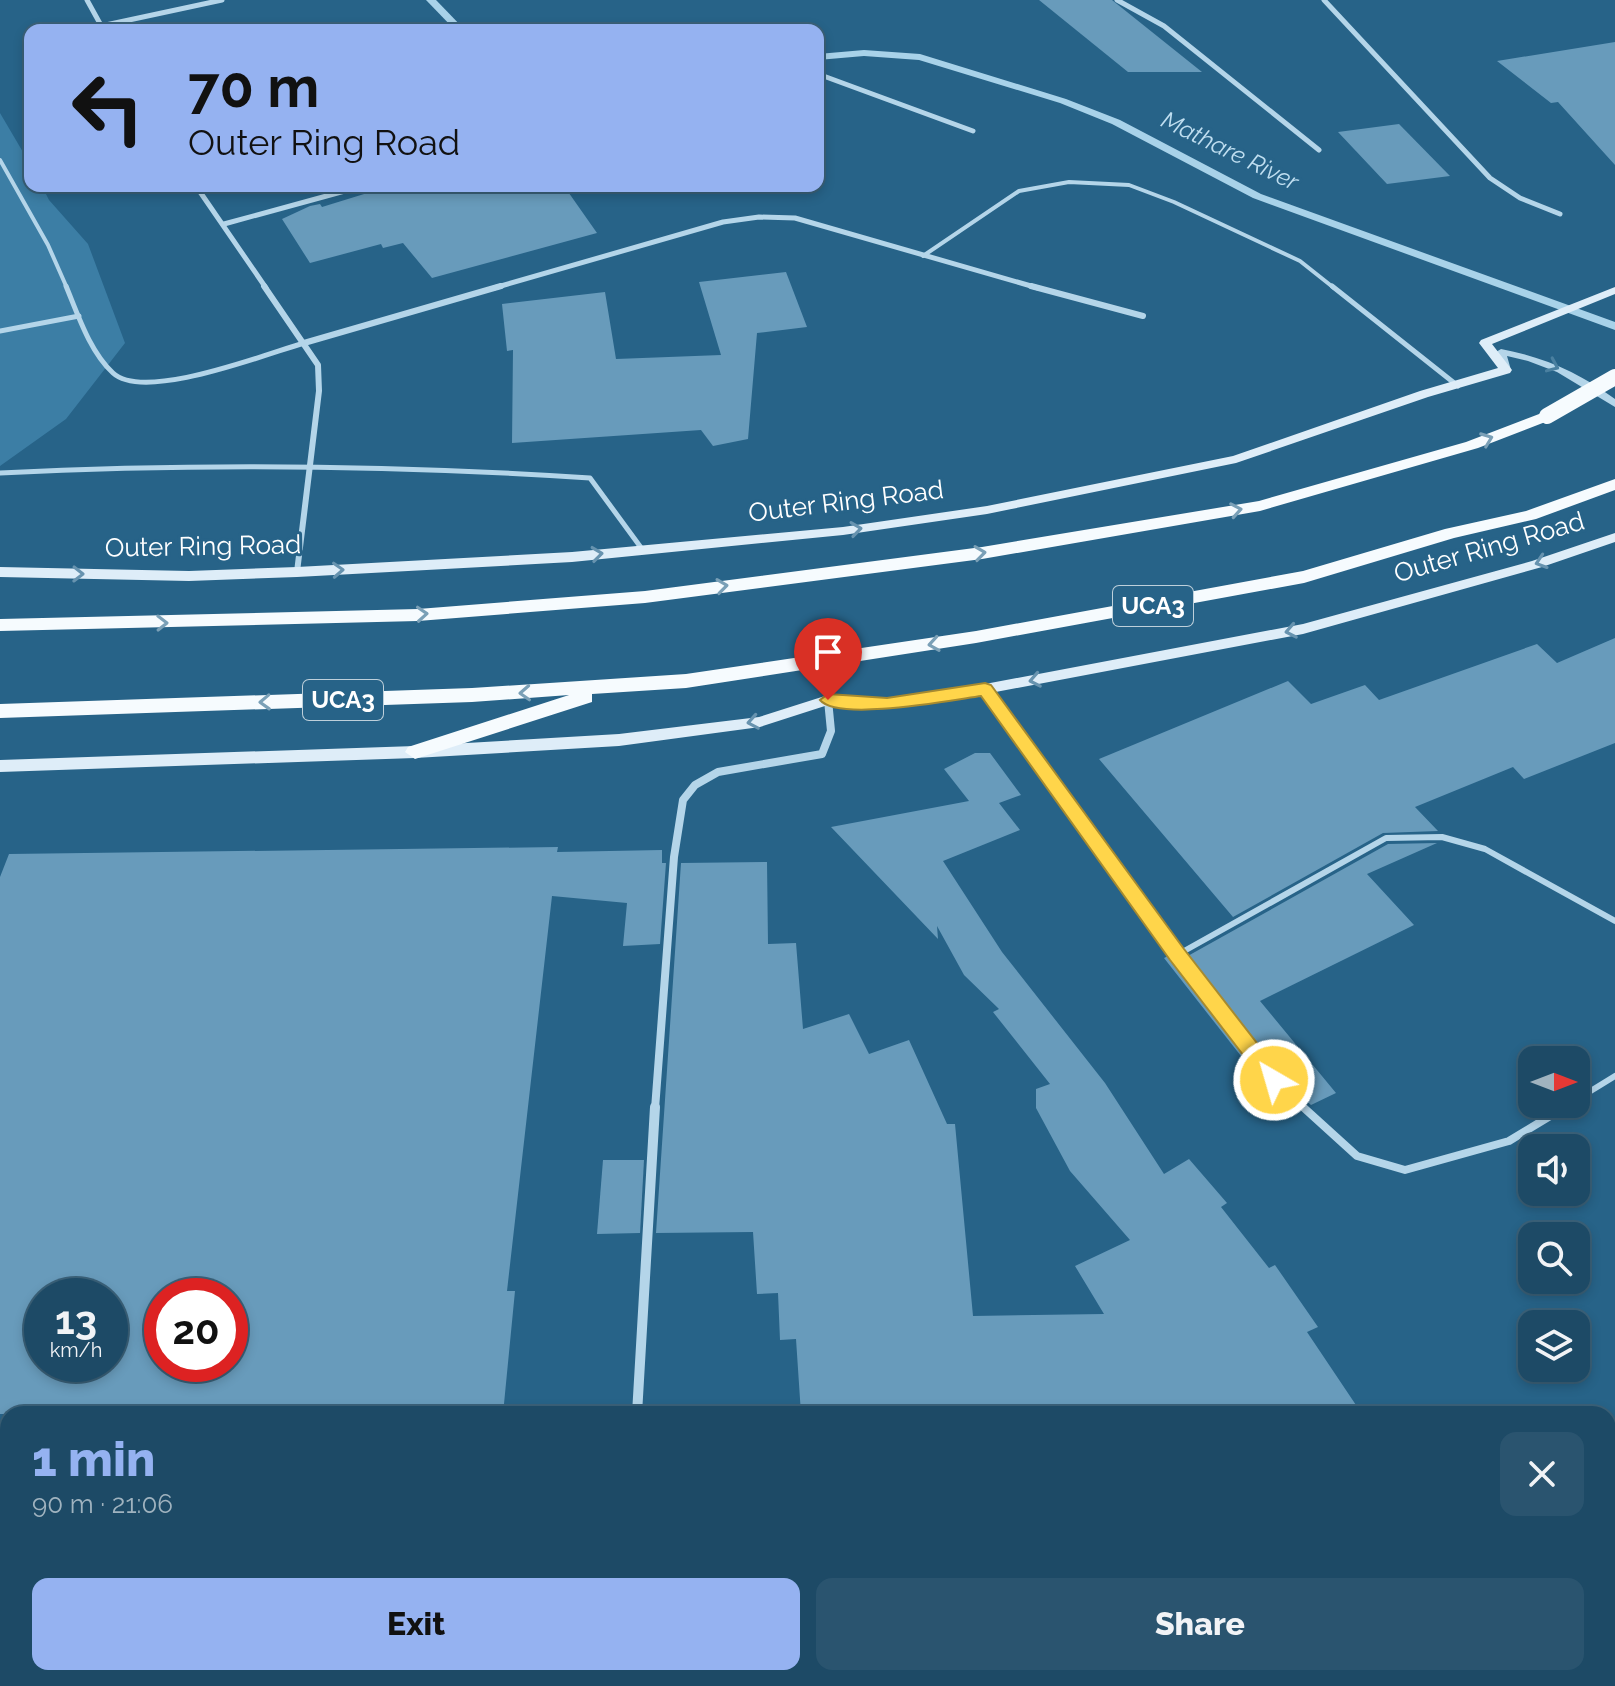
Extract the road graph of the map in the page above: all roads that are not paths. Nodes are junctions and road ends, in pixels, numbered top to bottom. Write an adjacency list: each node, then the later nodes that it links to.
1 (87, 0): 5 (street)
2 (222, 0): 6 (street)
3 (1117, 0): 9 (street)
4 (1324, 0): 13 (street)
5 (100, 24)
6 (119, 24)
7 (824, 76): 8 (street)
8 (973, 131)
9 (1319, 150)
10 (0, 160): 17 (lane)
11 (200, 192): 14 (street)
12 (341, 192): 14 (street)
13 (1560, 214)
14 (224, 224): 20 (street)
15 (922, 257): 18 (street); 20 (street); 23 (lane)
16 (1615, 290): 21 (main road)
17 (79, 316): 19 (lane); 20 (lane)
18 (1143, 316)
19 (0, 331)
20 (304, 343): 25 (street)
21 (1506, 370): 23 (main road, Outer Ring Road); 24 (street, one-way to 24)
22 (1615, 377): 32 (main road, one-way to 22, bridge)
23 (1458, 386): 29 (main road, Outer Ring Road, one-way to 23)
24 (1615, 404)
25 (310, 467): 26 (lane); 29 (lane); 31 (street)
26 (0, 473)
27 (1615, 484): 33 (main road, Outer Ring Road / UCA3, one-way to 33)
28 (1615, 537): 34 (main road, Outer Ring Road / UCA3, one-way to 34)
29 (642, 549): 31 (main road, Outer Ring Road, one-way to 29)
30 (0, 572): 31 (main road, Outer Ring Road, one-way to 31)
31 (297, 572)
32 (0, 625)
33 (611, 688): 36 (main road, Outer Ring Road / UCA3, one-way to 36); 37 (main road)
34 (985, 689): 35 (main road, Outer Ring Road / UCA3); 40 (lane)
35 (828, 700): 37 (main road, Outer Ring Road / UCA3, one-way to 37); 44 (street)
36 (0, 711)
37 (415, 752): 38 (main road, Outer Ring Road / UCA3)
38 (0, 766)
39 (1615, 921): 40 (lane)
40 (1177, 955): 43 (lane)
41 (1615, 1076): 42 (lane)
42 (1590, 1091)
43 (1546, 1118)
44 (637, 1406)

